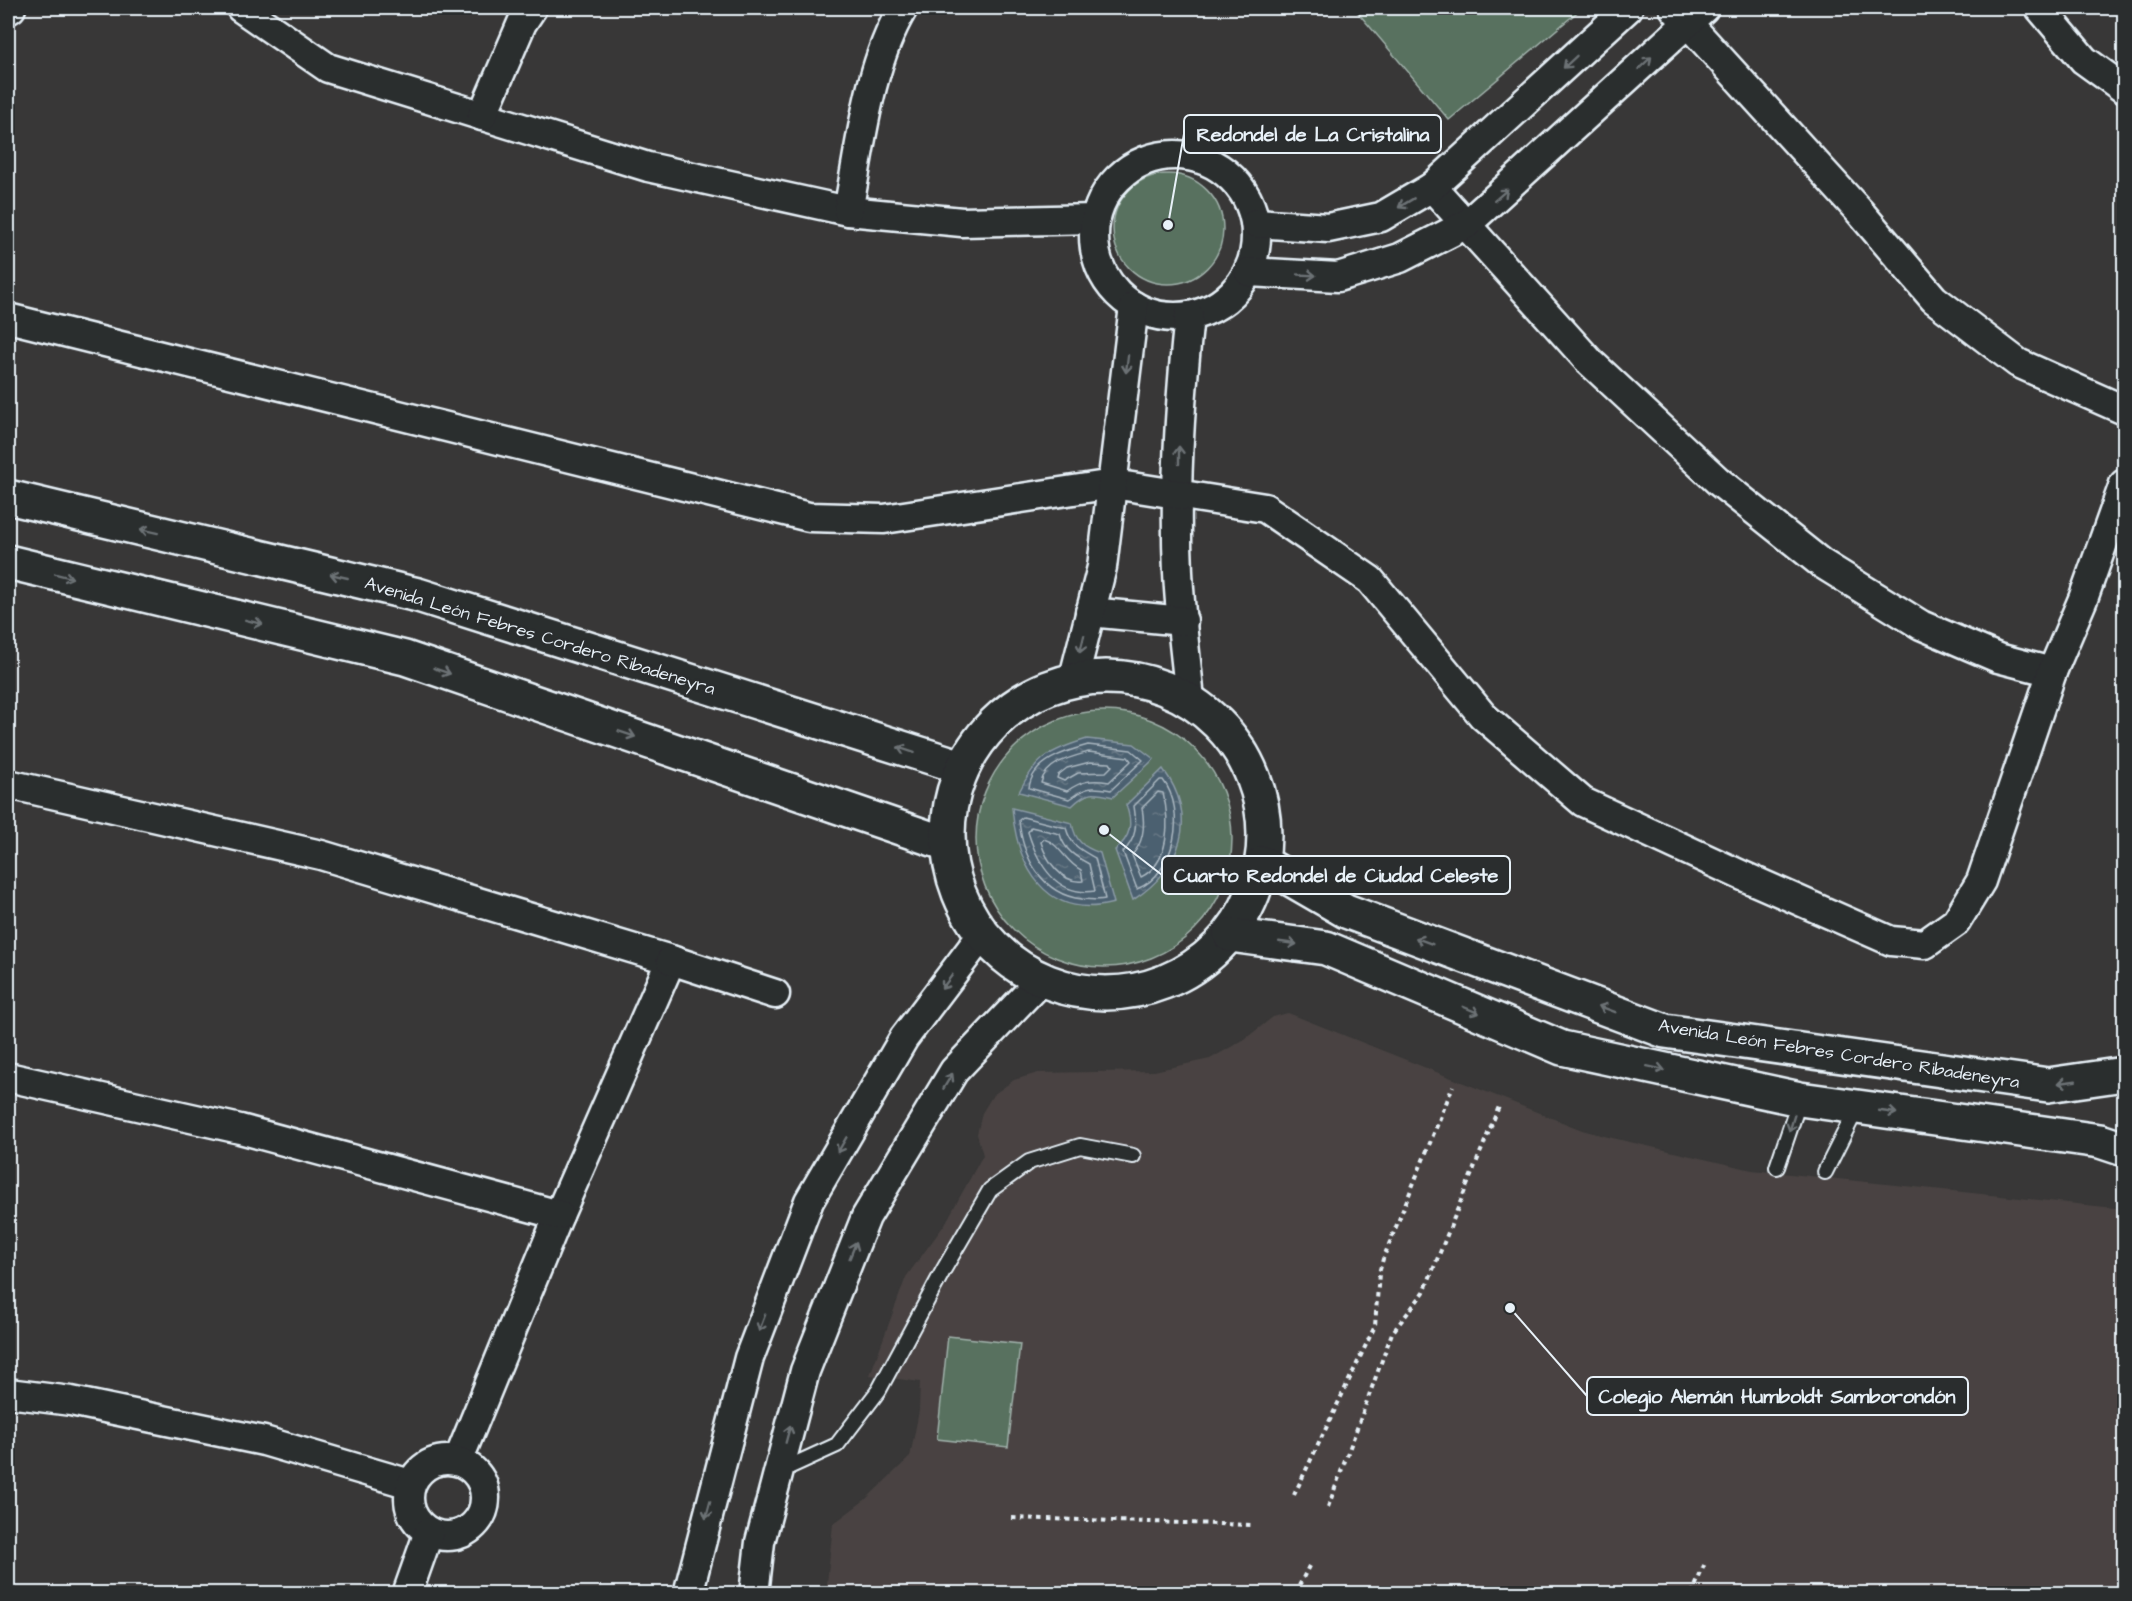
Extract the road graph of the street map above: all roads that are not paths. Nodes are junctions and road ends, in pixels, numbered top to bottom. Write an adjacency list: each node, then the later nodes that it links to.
1 (241, 8): 8 (street)
2 (532, 8): 8 (street)
3 (903, 8): 10 (street)
4 (1628, 8): 9 (street, one-way to 9)
5 (2040, 8): 7 (street)
6 (1688, 12): 13 (street, one-way to 6); 18 (street)
7 (2124, 89)
8 (482, 116): 10 (street)
9 (1432, 188): 12 (street, one-way to 12); 13 (street)
10 (848, 211): 11 (street)
11 (1095, 219): 12 (street); 15 (street)
12 (1256, 223): 14 (street)
13 (1467, 224): 14 (street, one-way to 13); 26 (street)
14 (1249, 272): 16 (street)
15 (1134, 306): 16 (street); 19 (street, one-way to 19)
16 (1189, 316): 21 (street, one-way to 16)
17 (8, 318): 19 (street)
18 (2124, 410)
19 (1113, 484): 21 (street); 24 (street)
20 (2124, 484): 26 (street)
21 (1179, 495): 25 (street); 26 (street)
22 (8, 497): 29 (street, Avenida León Febres Cordero Ribadeneyra, one-way to 22)
23 (8, 562): 31 (street, one-way to 31)
24 (1090, 612): 25 (street); 27 (street, one-way to 27)
25 (1183, 621): 28 (street)
26 (2052, 672)
27 (1073, 681): 28 (street); 29 (street)
28 (1190, 700): 32 (street)
29 (962, 767): 31 (street)
30 (8, 784): 35 (street)
31 (947, 844): 33 (street)
32 (1263, 862): 34 (street); 38 (street, Avenida León Febres Cordero Ribadeneyra, one-way to 32)
33 (982, 935): 36 (street); 53 (street, one-way to 53)
34 (1230, 935): 36 (street); 40 (street, one-way to 40)
35 (671, 960): 37 (street); 46 (street)
36 (1041, 980): 49 (street, one-way to 36)
37 (775, 994)
38 (2124, 1074)
39 (8, 1077): 46 (street)
40 (1800, 1099): 41 (street); 44 (lane, one-way to 44)
41 (1857, 1108): 42 (street, one-way to 42); 45 (lane)
42 (2124, 1149)
43 (1133, 1156): 49 (lane)
44 (1777, 1167)
45 (1825, 1172)
46 (559, 1215): 48 (street)
47 (8, 1393): 50 (street)
48 (458, 1461): 50 (street); 51 (street)
49 (778, 1472): 54 (street)
50 (410, 1484): 51 (street)
51 (429, 1532): 52 (street)
52 (407, 1593)
53 (688, 1593)
54 (754, 1593)

